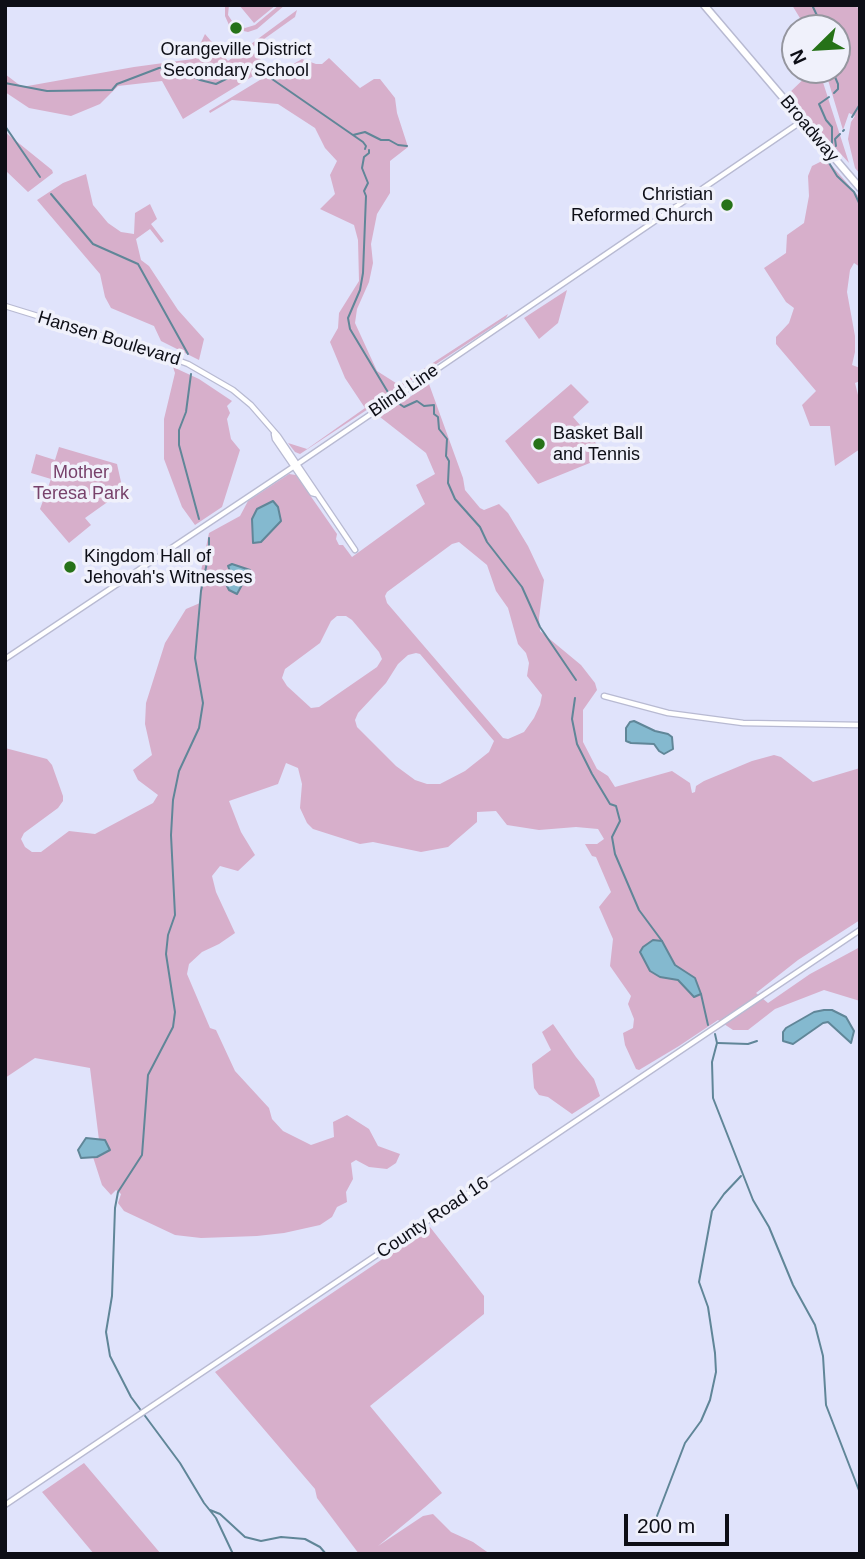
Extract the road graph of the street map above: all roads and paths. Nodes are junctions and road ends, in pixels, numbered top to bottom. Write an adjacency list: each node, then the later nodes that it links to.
1 (704, 5): 2 (main road, Broadway)
2 (802, 121): 3 (main road, Broadway); 5 (street, Blind Line)
3 (860, 188)
4 (5, 306): 5 (street, Hansen Boulevard)
5 (296, 465): 6 (street, Hansen Boulevard); 7 (street, Blind Line)
6 (355, 550)
7 (5, 659)
8 (604, 696): 9 (street)
9 (860, 725)
10 (860, 930): 11 (street, County Road 16)
11 (5, 1505)

